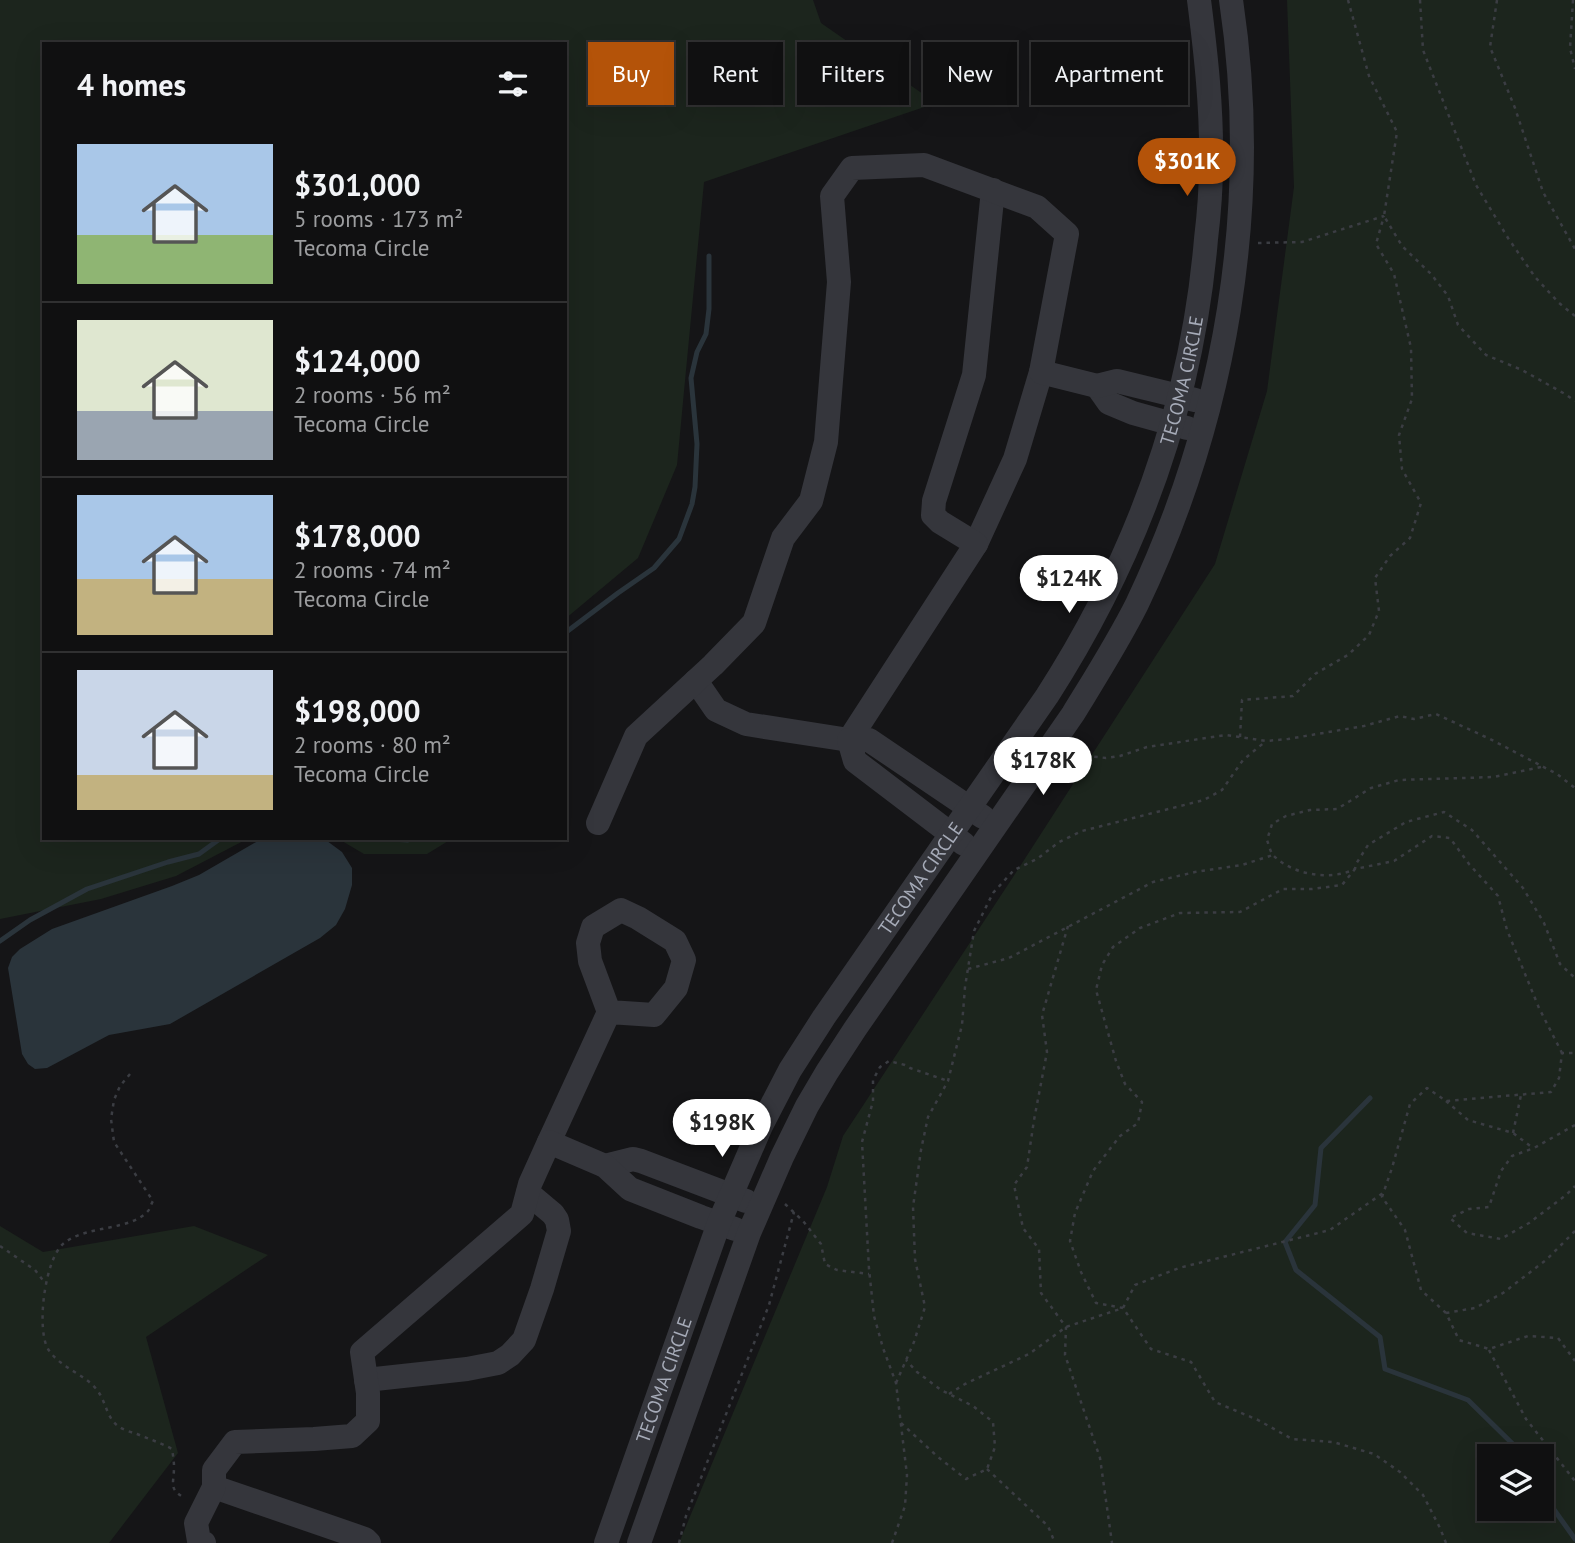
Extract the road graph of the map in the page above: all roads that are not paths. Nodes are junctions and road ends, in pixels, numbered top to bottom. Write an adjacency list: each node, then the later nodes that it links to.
1 (1199, 0): 6 (street, TECOMA CIRCLE)
2 (1231, 0): 7 (street, TECOMA CIRCLE)
3 (993, 190): 4 (street); 10 (street); 11 (street)
4 (1041, 372): 5 (street); 10 (street)
5 (1097, 386): 6 (street); 8 (street)
6 (1180, 397): 7 (street); 8 (street, TECOMA CIRCLE)
7 (1210, 403): 9 (street, TECOMA CIRCLE)
8 (1173, 423): 9 (street); 13 (street, TECOMA CIRCLE)
9 (1202, 432): 15 (street, TECOMA CIRCLE)
10 (976, 544): 12 (street)
11 (696, 681): 12 (street); 14 (street)
12 (849, 740): 13 (street); 16 (street)
13 (970, 809): 15 (street); 16 (street, TECOMA CIRCLE)
14 (598, 823)
15 (995, 825): 17 (street, TECOMA CIRCLE)
16 (952, 834): 17 (street); 23 (street, TECOMA CIRCLE)
17 (975, 852): 24 (street, TECOMA CIRCLE)
18 (609, 1012): 18 (street); 19 (street)
19 (549, 1142): 20 (street); 22 (street)
20 (605, 1166): 21 (street); 25 (street)
21 (679, 1175): 23 (street); 25 (street)
22 (528, 1194): 28 (street); 28 (street)
23 (731, 1196): 24 (street); 26 (street, TECOMA CIRCLE)
24 (771, 1204): 27 (street, TECOMA CIRCLE)
25 (668, 1205): 26 (street)
26 (719, 1223): 27 (street); 32 (street, TECOMA CIRCLE)
27 (748, 1233): 33 (street, TECOMA CIRCLE)
28 (366, 1380): 29 (street)
29 (209, 1497): 30 (street); 31 (street)
30 (204, 1543)
31 (369, 1543)
32 (606, 1543)
33 (639, 1543)

